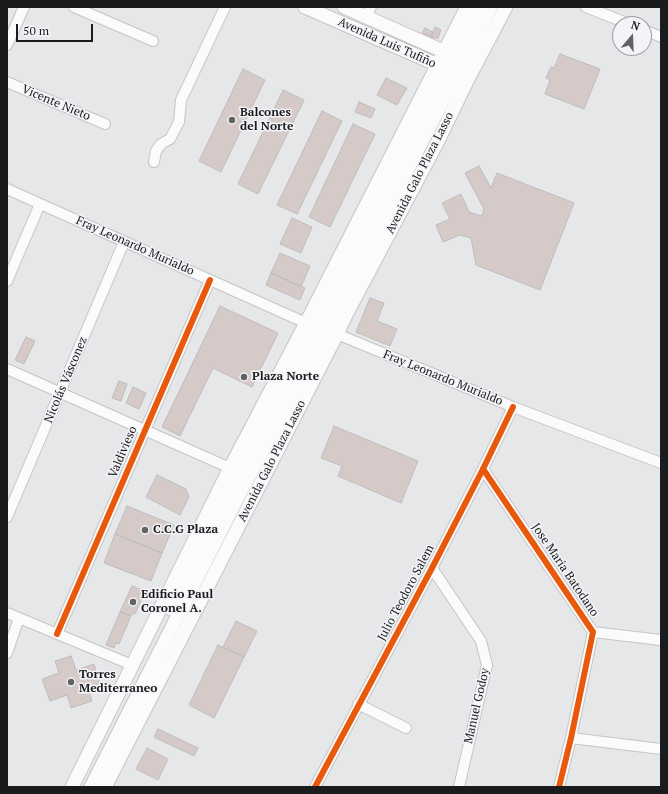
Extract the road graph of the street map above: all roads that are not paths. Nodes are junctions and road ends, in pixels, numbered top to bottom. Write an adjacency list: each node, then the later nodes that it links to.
1 (24, 7): 14 (street)
2 (74, 7): 13 (street)
3 (225, 7): 19 (street)
4 (305, 7): 16 (main road, Avenida Luis Tufiño)
5 (344, 7): 11 (main road, Avenida Luis Tufiño)
6 (467, 7): 15 (main road, Avenida Galo Plaza Lasso)
7 (479, 7): 15 (main road, Avenida Galo Plaza Lasso)
8 (492, 7): 15 (main road, Avenida Galo Plaza Lasso)
9 (506, 7): 15 (main road, Avenida Galo Plaza Lasso)
10 (586, 7): 12 (street)
11 (368, 12): 15 (main road, Avenida Luis Tufiño)
12 (612, 17)
13 (153, 41)
14 (7, 45)
15 (459, 59): 16 (main road, Avenida Galo Plaza Lasso); 16 (main road, Avenida Galo Plaza Lasso)
16 (452, 72): 25 (main road, Avenida Galo Plaza Lasso); 26 (main road, Avenida Galo Plaza Lasso); 48 (main road, Avenida Galo Plaza Lasso); 49 (main road, Avenida Galo Plaza Lasso)
17 (7, 82): 18 (street, Vicente Nieto)
18 (105, 124)
19 (154, 162)
20 (7, 189): 21 (street, Fray Leonardo Murialdo)
21 (40, 204): 22 (street, Fray Leonardo Murialdo); 24 (street)
22 (124, 242): 23 (street, Fray Leonardo Murialdo); 28 (street, Nicolás Vásconez)
23 (210, 280): 25 (street, Fray Leonardo Murialdo); 30 (street, Valdivieso)
24 (7, 281)
25 (306, 323): 32 (main road, Avenida Galo Plaza Lasso)
26 (337, 334): 29 (street, Fray Leonardo Murialdo); 50 (main road, Avenida Galo Plaza Lasso)
27 (7, 370): 28 (street)
28 (60, 394): 30 (street); 34 (street, Nicolás Vásconez)
29 (513, 407): 31 (street, Fray Leonardo Murialdo); 33 (street, Julio Teodoro Salem)
30 (144, 430): 32 (street); 39 (street, Valdivieso)
31 (661, 463)
32 (230, 468): 42 (main road, Avenida Galo Plaza Lasso)
33 (483, 469): 35 (street, Julio Teodoro Salem); 38 (street, Jose Maria Batodano)
34 (7, 517)
35 (432, 568): 43 (street, Julio Teodoro Salem); 52 (street, Manuel Godoy)
36 (7, 613): 37 (street)
37 (19, 618): 39 (street); 41 (street)
38 (593, 632): 40 (street); 45 (street, Jose Maria Batodano)
39 (57, 634): 42 (street)
40 (661, 640)
41 (7, 653)
42 (132, 665): 47 (main road, Avenida Galo Plaza Lasso)
43 (358, 704): 44 (street); 51 (street, Julio Teodoro Salem)
44 (406, 728)
45 (571, 738): 46 (street); 53 (street, Jose Maria Batodano)
46 (661, 749)
47 (72, 787)
48 (81, 787)
49 (91, 787)
50 (105, 787)
51 (315, 787)
52 (459, 787)
53 (559, 787)

